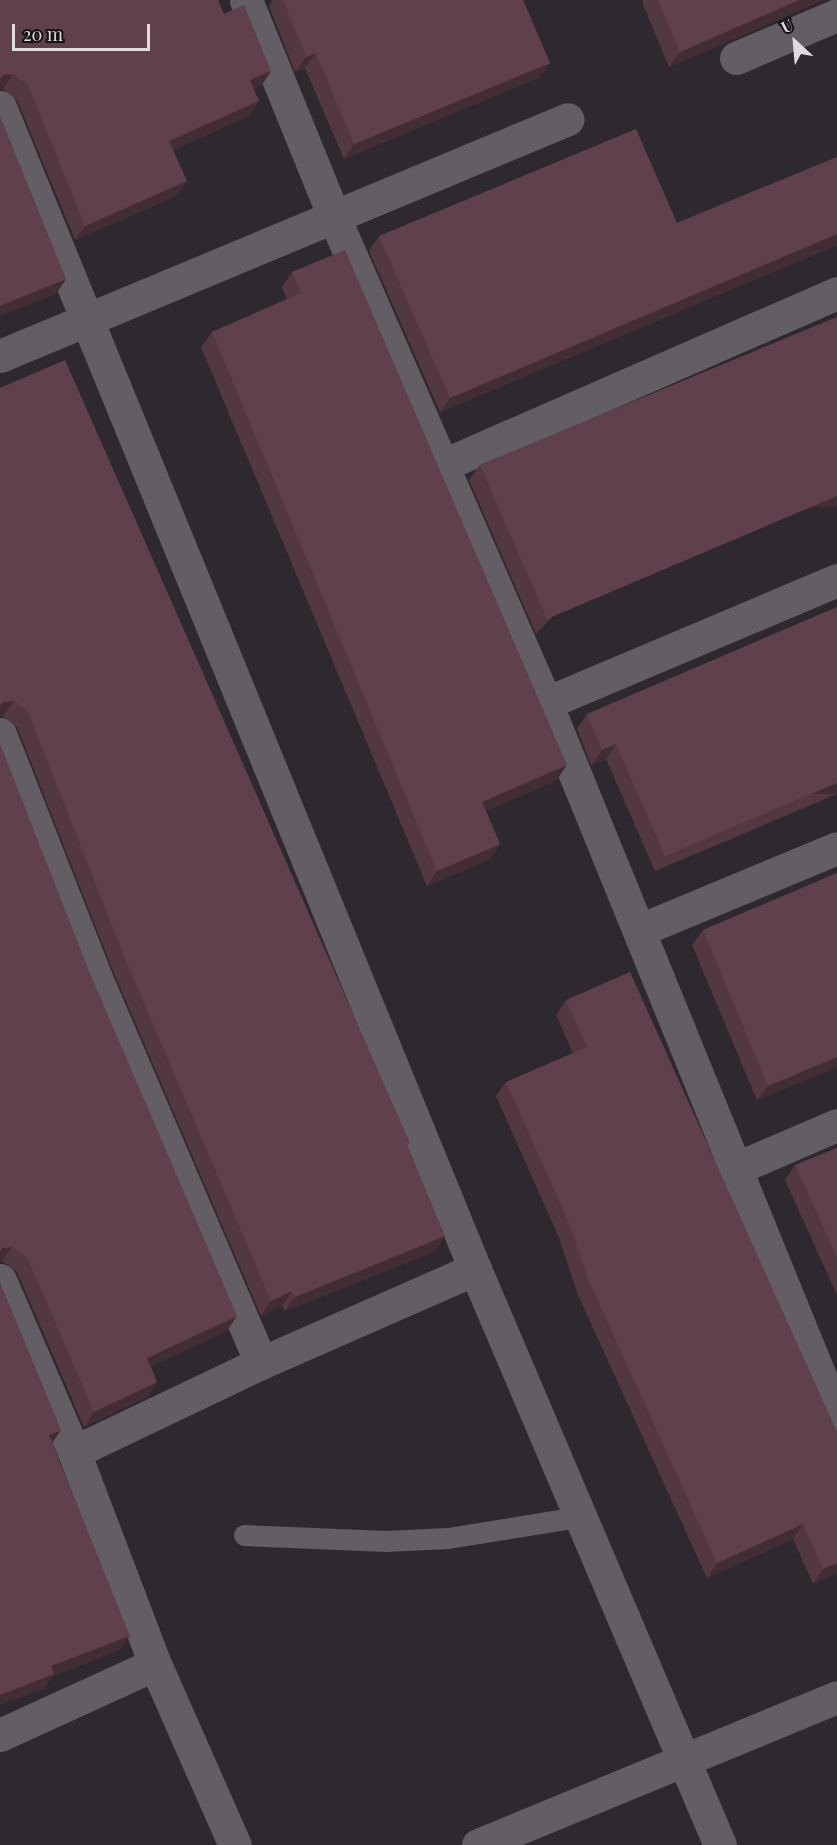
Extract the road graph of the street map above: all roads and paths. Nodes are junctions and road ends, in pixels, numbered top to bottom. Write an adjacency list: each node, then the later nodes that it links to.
1 (246, 0): 6 (street)
2 (837, 15): 3 (street)
3 (736, 58)
4 (0, 107): 8 (street)
5 (568, 119): 6 (street)
6 (334, 218): 8 (street); 10 (street)
7 (837, 293): 10 (street)
8 (89, 320): 9 (street); 18 (street)
9 (0, 357)
10 (441, 466): 12 (street)
11 (837, 580): 12 (street)
12 (546, 703): 15 (street)
13 (0, 734): 20 (street)
14 (837, 848): 15 (street)
15 (640, 930): 17 (street)
16 (837, 1125): 17 (street)
17 (737, 1168): 21 (street)
18 (475, 1269): 20 (street); 23 (street)
19 (0, 1280): 22 (street)
20 (261, 1363): 22 (street)
21 (836, 1411)
22 (74, 1452): 25 (street)
23 (578, 1518): 24 (lane); 28 (street)
24 (244, 1535)
25 (155, 1664): 27 (street); 29 (street)
26 (837, 1697): 28 (street)
27 (0, 1735)
28 (683, 1759): 30 (street); 31 (street)
29 (235, 1845)
30 (478, 1845)
31 (720, 1845)

